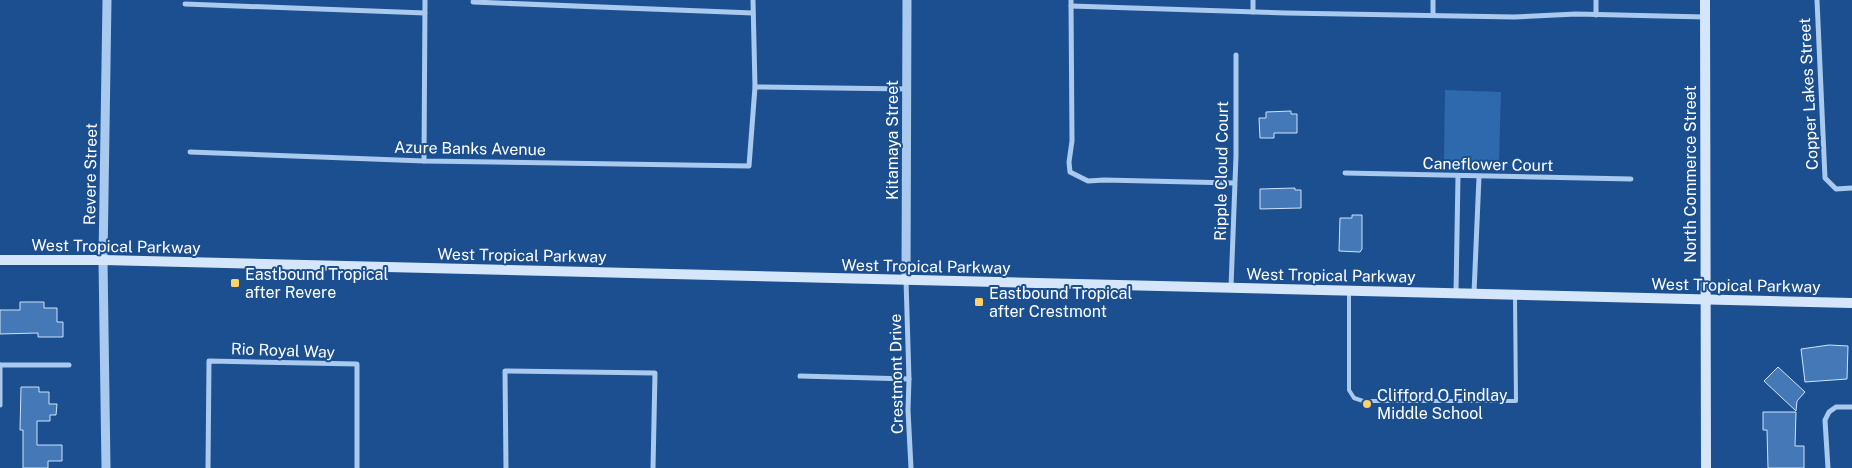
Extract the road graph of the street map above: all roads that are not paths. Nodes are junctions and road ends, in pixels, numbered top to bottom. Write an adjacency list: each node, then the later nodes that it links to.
1 (107, 0): 31 (street, Revere Street)
2 (425, 0): 14 (street)
3 (753, 0): 15 (street)
4 (907, 0): 21 (street, Kitamaya Street)
5 (1253, 0): 13 (street)
6 (1433, 0): 16 (street)
7 (1596, 0): 17 (street)
8 (1705, 0): 18 (main road, North Commerce Street)
9 (1817, 0): 29 (street, Copper Lakes Street)
10 (473, 2): 15 (street)
11 (1071, 3): 13 (street); 28 (street)
12 (185, 4): 14 (street)
13 (1253, 12): 16 (street)
14 (425, 13): 23 (street)
15 (753, 13): 20 (street)
16 (1433, 15): 17 (street)
17 (1596, 15): 18 (street)
18 (1705, 17): 38 (main road, North Commerce Street)
19 (1236, 55): 28 (street, Ripple Cloud Court)
20 (755, 87): 21 (street); 23 (street, Azure Banks Avenue)
21 (907, 88): 32 (street, Kitamaya Street)
22 (190, 152): 23 (street, Azure Banks Avenue)
23 (424, 161)
24 (1345, 173): 25 (street, Caneflower Court)
25 (1458, 176): 26 (street, Caneflower Court); 35 (street)
26 (1479, 177): 27 (street, Caneflower Court); 36 (street)
27 (1631, 179)
28 (1234, 183): 33 (street, Ripple Cloud Court)
29 (1852, 188)
30 (0, 260): 31 (main road, West Tropical Parkway)
31 (104, 260): 32 (main road, West Tropical Parkway); 46 (street, Revere Street)
32 (906, 280): 33 (main road, West Tropical Parkway); 43 (street, Crestmont Drive)
33 (1231, 287): 34 (main road, West Tropical Parkway)
34 (1349, 290): 35 (main road, West Tropical Parkway); 37 (lane)
35 (1456, 293): 36 (main road, West Tropical Parkway)
36 (1474, 294): 37 (main road, West Tropical Parkway)
37 (1514, 295): 38 (main road, West Tropical Parkway)
38 (1706, 300): 39 (main road, West Tropical Parkway); 52 (main road, North Commerce Street)
39 (1852, 303)
40 (0, 365): 41 (street); 44 (street)
41 (69, 365)
42 (800, 376): 43 (street)
43 (909, 379): 51 (street, Crestmont Drive)
44 (0, 405)
45 (1852, 407): 53 (street)
46 (106, 468)
47 (208, 468): 48 (street, Rio Royal Way)
48 (357, 468)
49 (506, 468): 50 (street)
50 (653, 468)
51 (911, 468)
52 (1706, 468)
53 (1828, 468)

